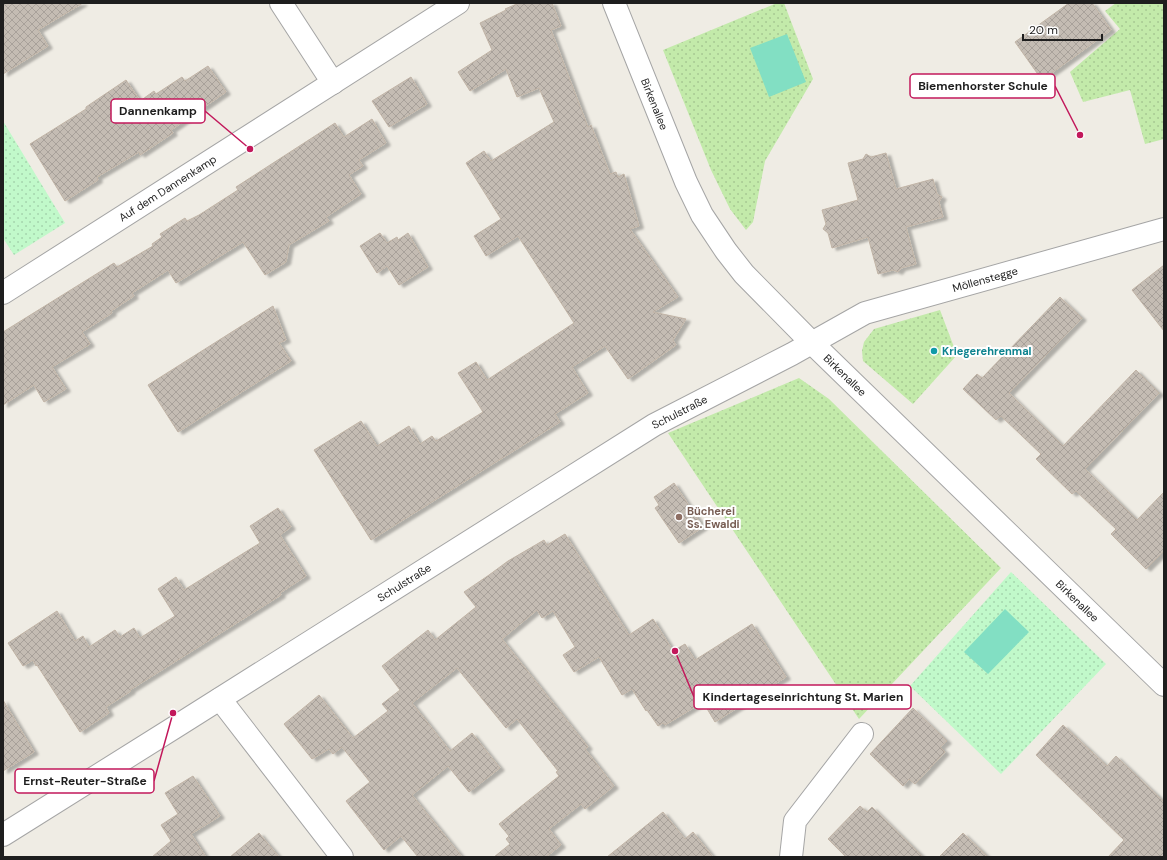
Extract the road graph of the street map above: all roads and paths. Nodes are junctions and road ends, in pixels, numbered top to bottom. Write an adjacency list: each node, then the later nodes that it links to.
1 (281, 3): 4 (street)
2 (458, 3): 4 (street, Auf dem Dannenkamp)
3 (614, 3): 7 (street, Birkenallee)
4 (333, 83): 6 (street, Auf dem Dannenkamp)
5 (1164, 229): 7 (street, Möllenstegge)
6 (3, 293)
7 (812, 343): 8 (street, Birkenallee); 9 (street, Schulstraße)
8 (1164, 685)
9 (220, 699): 11 (street, Schulstraße); 12 (street)
10 (862, 734): 13 (street)
11 (3, 835)
12 (342, 857)
13 (791, 857)

